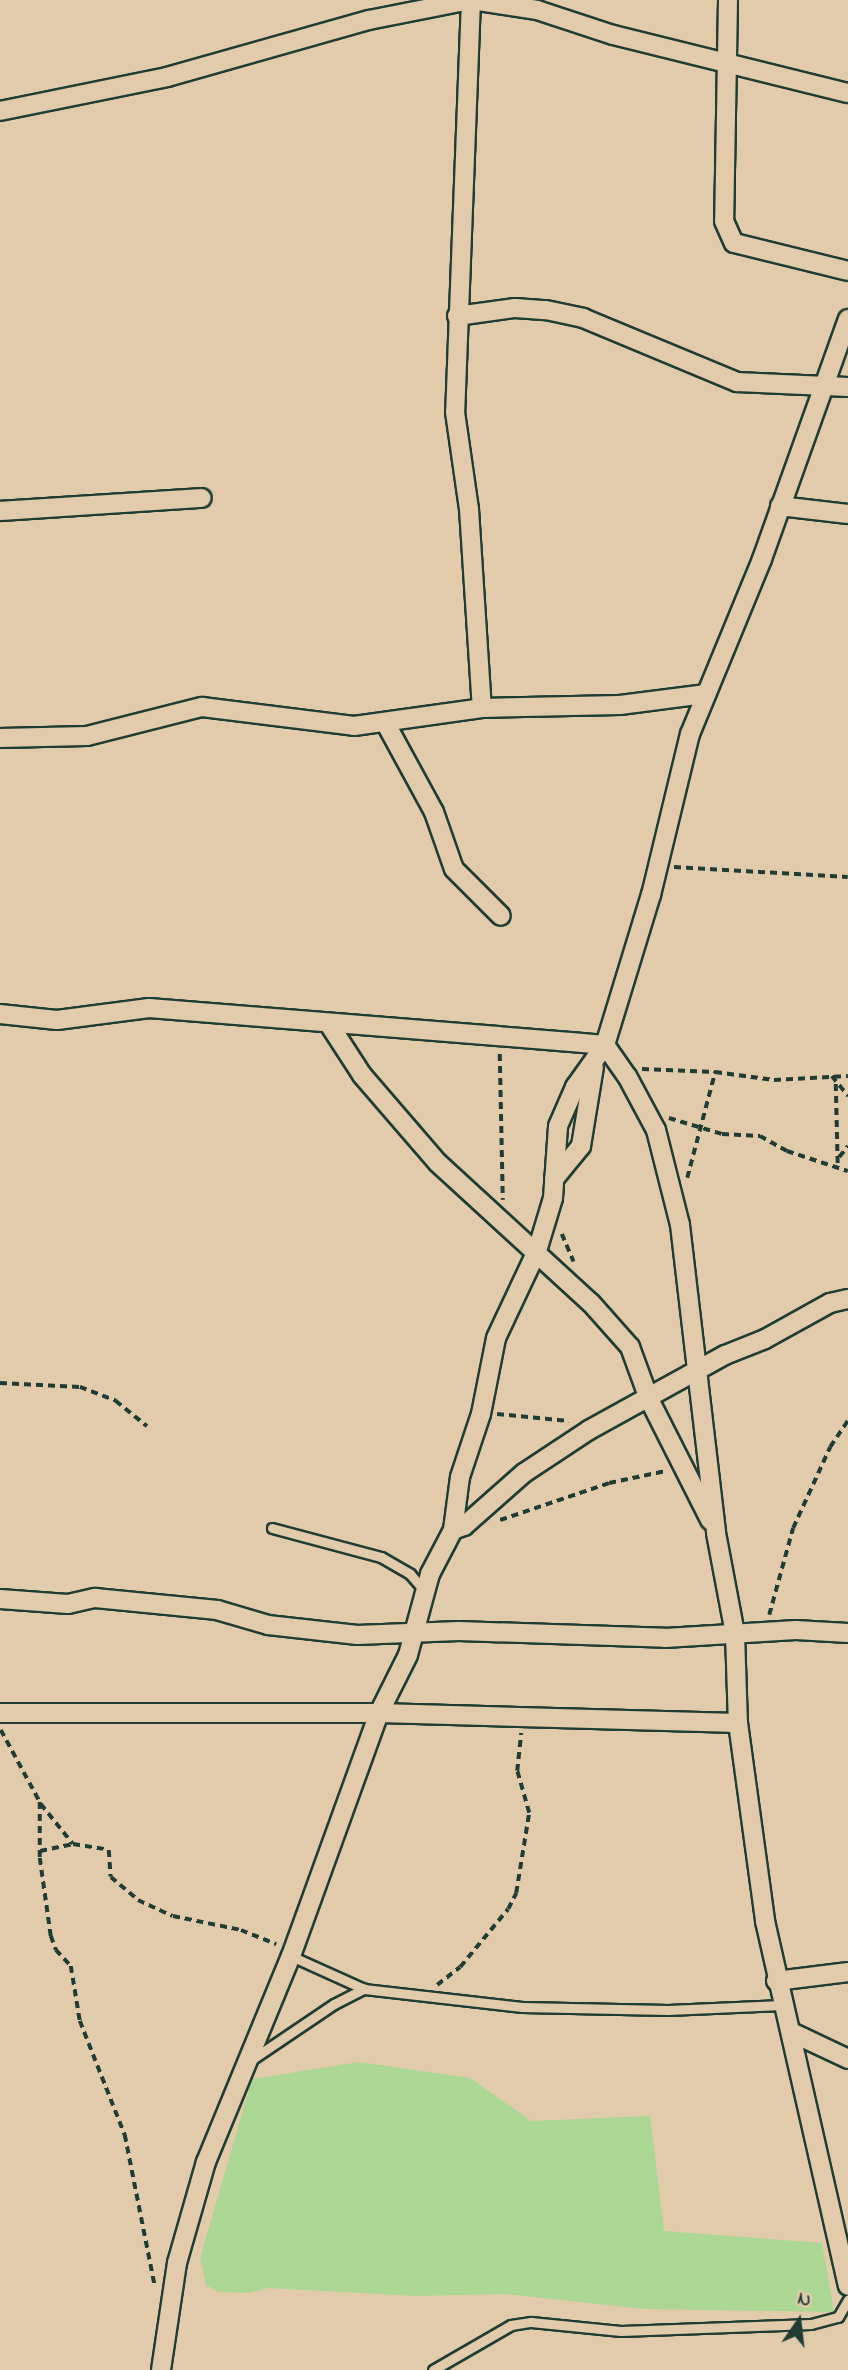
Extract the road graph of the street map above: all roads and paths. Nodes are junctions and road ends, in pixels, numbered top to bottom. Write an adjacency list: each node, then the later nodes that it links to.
1 (471, 0): 3 (street); 5 (street); 7 (street)
2 (728, 0): 3 (street)
3 (728, 65): 4 (street); 6 (street)
4 (848, 93)
5 (0, 111)
6 (848, 271)
7 (457, 316): 9 (street); 16 (street)
8 (848, 319): 9 (street)
9 (826, 383): 10 (street); 12 (street)
10 (848, 387)
11 (202, 498): 13 (street)
12 (780, 506): 14 (street); 15 (street)
13 (0, 511)
14 (848, 514)
15 (706, 694): 16 (street); 19 (street)
16 (482, 708): 17 (street)
17 (386, 724): 18 (street); 21 (street)
18 (0, 738)
19 (658, 866): 20 (path); 25 (street)
20 (848, 877)
21 (500, 916)
22 (0, 1014): 23 (street)
23 (329, 1024): 24 (street); 41 (street)
24 (500, 1038): 25 (street); 41 (path)
25 (600, 1052): 26 (street); 38 (street); 38 (street)
26 (617, 1062): 27 (path); 32 (street)
27 (715, 1072): 28 (path); 33 (path)
28 (832, 1076): 29 (path); 30 (path)
29 (848, 1076)
30 (836, 1084): 31 (path); 35 (path)
31 (848, 1096)
32 (648, 1110): 33 (path); 40 (street)
33 (702, 1129): 36 (path); 40 (path)
34 (848, 1146): 35 (path)
35 (838, 1159): 36 (path)
36 (838, 1167): 37 (path)
37 (848, 1171)
38 (554, 1179): 39 (street)
39 (553, 1198): 42 (street); 43 (path)
40 (675, 1199): 45 (street)
41 (503, 1222): 42 (street)
42 (537, 1251): 47 (street); 53 (street)
43 (576, 1267)
44 (848, 1299): 45 (street)
45 (697, 1372): 47 (street); 54 (street)
46 (0, 1383): 49 (path)
47 (649, 1399): 50 (street); 53 (street)
48 (848, 1421): 59 (path)
49 (147, 1426)
50 (685, 1467): 51 (path); 54 (street)
51 (495, 1522)
52 (272, 1528): 55 (lane)
53 (453, 1530): 55 (street)
54 (716, 1533): 58 (street)
55 (425, 1591): 60 (street)
56 (0, 1600): 60 (street)
57 (848, 1633): 59 (street)
58 (736, 1634): 59 (street); 60 (street); 64 (street)
59 (758, 1635)
60 (415, 1636): 62 (street)
61 (0, 1713): 62 (street)
62 (379, 1713): 63 (street); 69 (street)
63 (524, 1717): 64 (street); 73 (path)
64 (738, 1723): 71 (street)
65 (0, 1728): 66 (path)
66 (40, 1802): 67 (path); 68 (path)
67 (73, 1844): 68 (path); 69 (path)
68 (40, 1851): 79 (path)
69 (291, 1956): 72 (lane); 77 (street)
70 (848, 1972): 71 (street)
71 (776, 1981): 74 (street)
72 (364, 1989): 73 (lane); 77 (lane)
73 (422, 1996): 74 (lane)
74 (782, 2005): 75 (street)
75 (791, 2032): 76 (street); 78 (street)
76 (848, 2059)
77 (244, 2066): 79 (street)
78 (848, 2286)
79 (170, 2295): 81 (street)
80 (848, 2300): 82 (lane)
81 (161, 2370)
82 (433, 2370)

